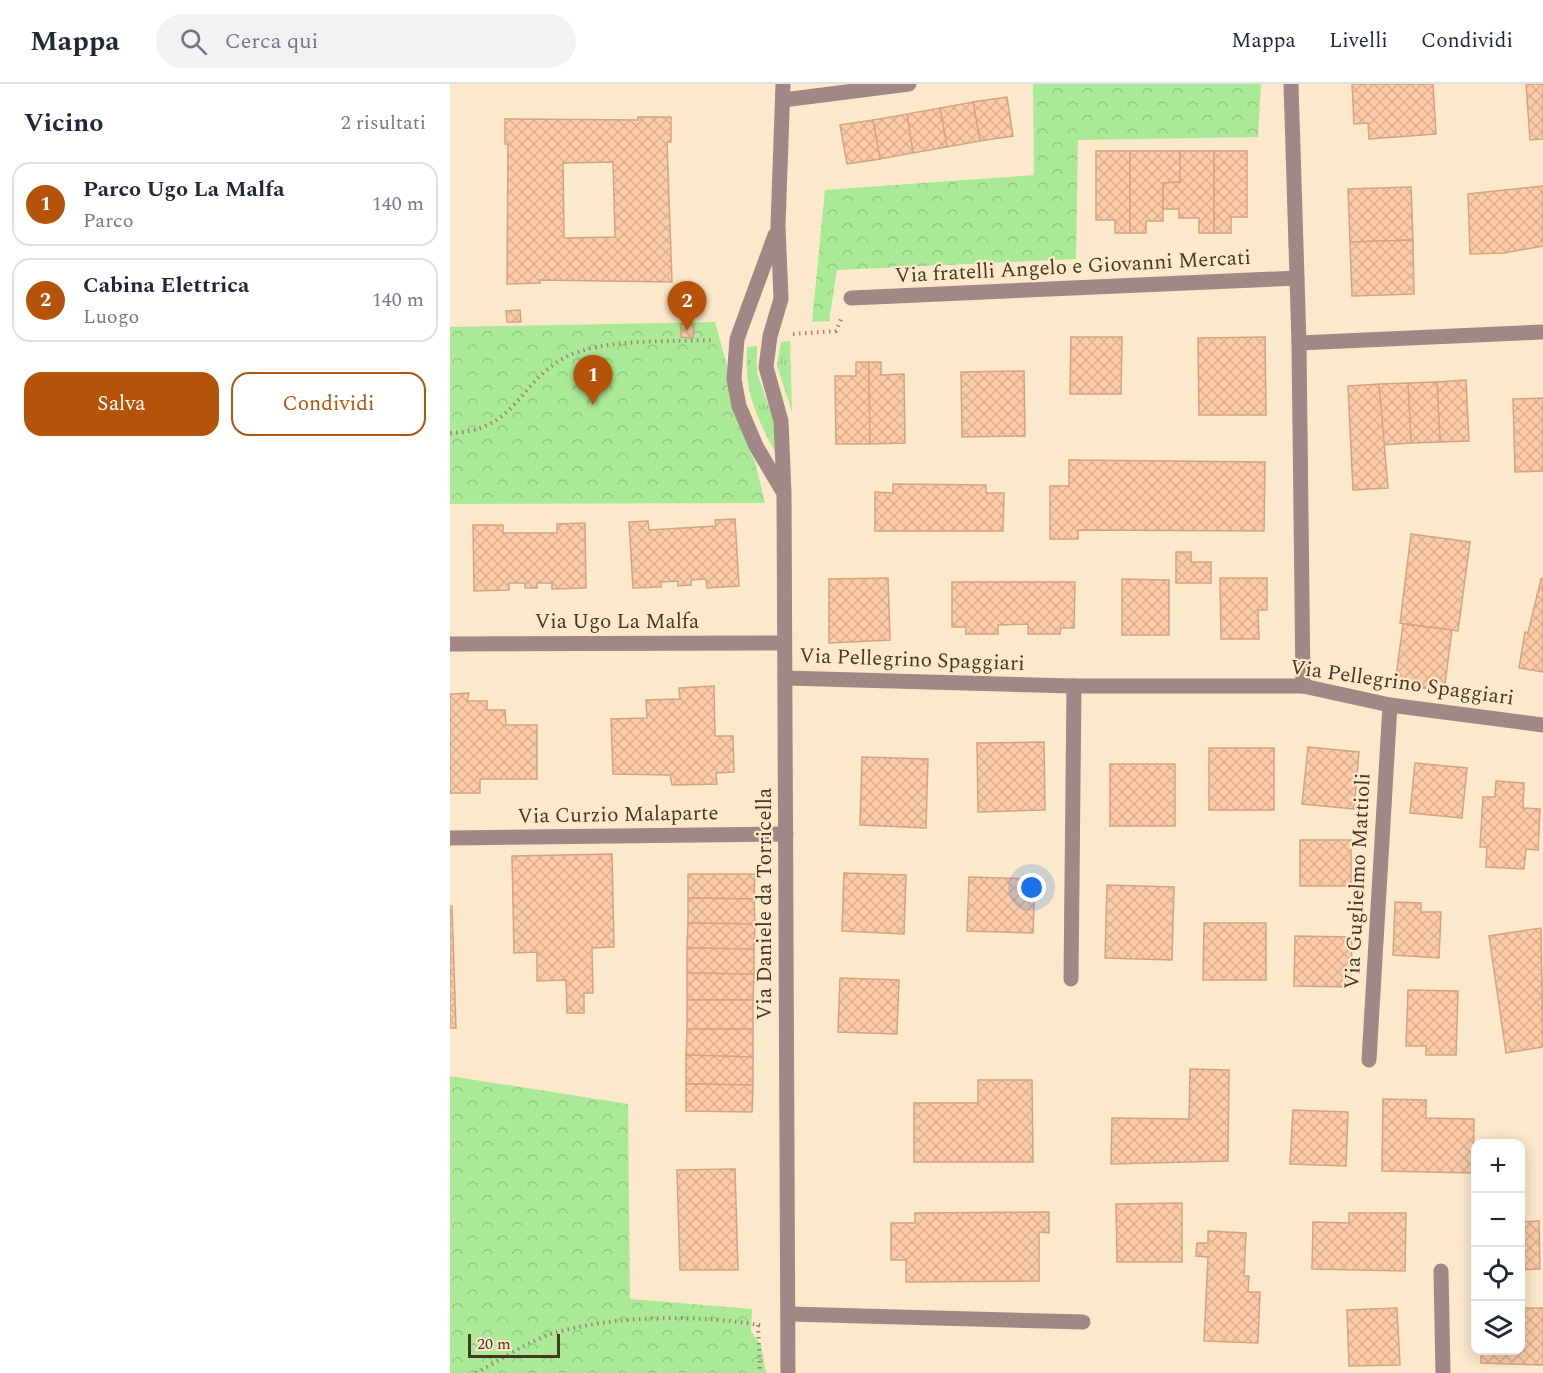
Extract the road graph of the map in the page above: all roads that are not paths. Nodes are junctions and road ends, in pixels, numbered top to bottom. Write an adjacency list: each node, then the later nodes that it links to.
1 (783, 84): 4 (street, Via Daniele da Torricella)
2 (909, 84): 4 (street)
3 (1291, 84): 6 (street)
4 (783, 100): 5 (street, Via Daniele da Torricella)
5 (778, 226): 10 (street, Via Daniele da Torricella); 10 (street, Via Daniele da Torricella)
6 (1297, 278): 7 (street, Via fratelli Angelo e Giovanni Mercati); 9 (street)
7 (851, 298)
8 (1543, 332): 9 (street)
9 (1299, 344): 15 (street)
10 (784, 493): 11 (street, Via Daniele da Torricella)
11 (784, 643): 12 (street, Via Ugo La Malfa); 13 (street, Via Daniele da Torricella)
12 (450, 644)
13 (784, 678): 14 (street, Via Pellegrino Spaggiari); 18 (street, Via Daniele da Torricella)
14 (1074, 686): 15 (street, Via Pellegrino Spaggiari); 20 (street)
15 (1304, 686): 16 (street, Via Pellegrino Spaggiari)
16 (1390, 705): 17 (street, Via Pellegrino Spaggiari); 21 (street, Via Guglielmo Mattioli)
17 (1543, 725)
18 (786, 834): 19 (street, Via Curzio Malaparte); 23 (street, Via Daniele da Torricella)
19 (450, 838)
20 (1071, 979)
21 (1369, 1060)
22 (1441, 1271): 26 (street)
23 (789, 1314): 24 (street); 25 (street, Via Daniele da Torricella)
24 (1083, 1322)
25 (788, 1373)
26 (1443, 1373)

